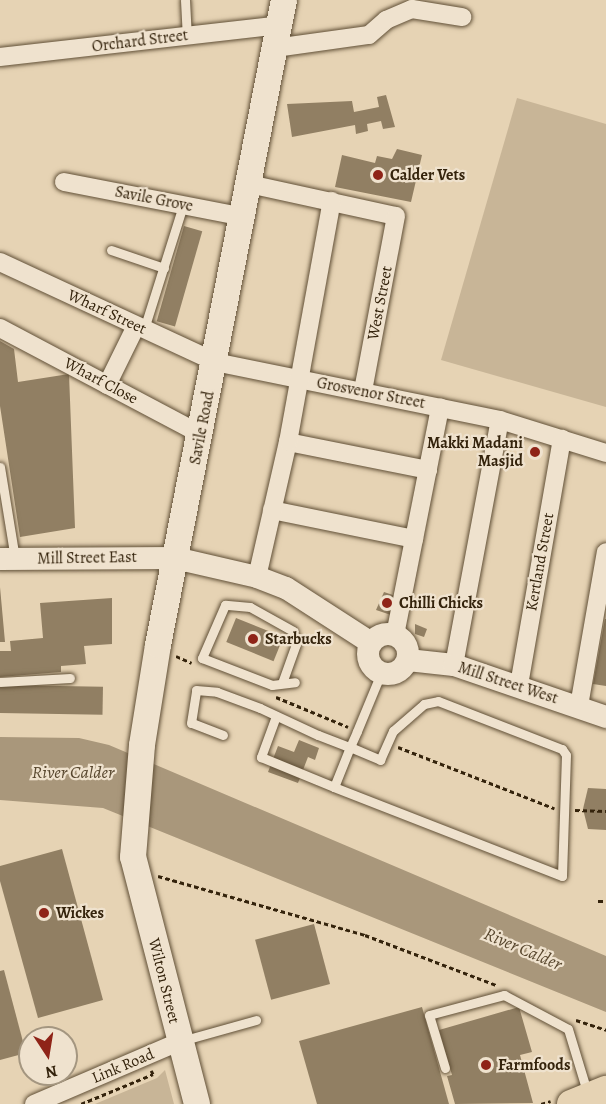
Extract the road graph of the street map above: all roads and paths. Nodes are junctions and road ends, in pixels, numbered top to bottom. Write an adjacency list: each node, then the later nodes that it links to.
1 (185, 0): 4 (lane)
2 (462, 17): 3 (street, Orchard Street)
3 (280, 24): 4 (street, Orchard Street); 7 (main road, Savile Road)
4 (187, 35): 5 (street, Orchard Street)
5 (0, 57)
6 (64, 182): 9 (street, Savile Grove)
7 (249, 184): 8 (street); 10 (main road, Savile Road)
8 (332, 201): 17 (street); 19 (street, West Street)
9 (183, 205): 10 (street, Savile Grove); 13 (lane)
10 (244, 217): 16 (main road, Savile Road)
11 (111, 250): 13 (lane)
12 (0, 262): 15 (street, Wharf Street)
13 (164, 268): 15 (lane)
14 (0, 328): 18 (street, Wharf Close)
15 (140, 328): 16 (street, Wharf Street); 18 (street)
16 (215, 362): 17 (street, Grosvenor Street); 22 (main road, Savile Road)
17 (297, 379): 19 (street, Grosvenor Street); 24 (street)
18 (107, 385): 22 (street, Wharf Close)
19 (363, 390): 20 (street, Grosvenor Street)
20 (440, 407): 21 (street); 27 (street, Grosvenor Street)
21 (500, 420): 23 (street); 37 (street)
22 (202, 435): 31 (main road, Savile Road)
23 (562, 439): 25 (street); 43 (street, Kertland Street)
24 (288, 442): 27 (street); 28 (street)
25 (606, 453)
26 (0, 467): 32 (lane)
27 (428, 470): 29 (street, Grosvenor Street)
28 (272, 510): 29 (street); 33 (street)
29 (414, 538): 34 (street, Grosvenor Street)
30 (606, 552): 44 (street)
31 (175, 558): 32 (street, Mill Street East); 33 (street); 50 (main road, Savile Road)
32 (8, 559)
33 (257, 577): 35 (street)
34 (395, 635): 35 (street); 36 (street)
35 (371, 643): 38 (street)
36 (408, 660): 37 (street, Mill Street West); 38 (street)
37 (454, 665): 43 (street, Mill Street West)
38 (381, 674): 48 (lane)
39 (70, 678): 40 (lane)
40 (0, 682)
41 (295, 682): 42 (lane)
42 (282, 683): 42 (lane)
43 (519, 685): 44 (street, Mill Street West)
44 (579, 706): 46 (street, Mill Street West)
45 (276, 716): 47 (lane); 48 (lane); 49 (lane)
46 (606, 717)
47 (223, 735)
48 (350, 747): 49 (lane); 49 (lane)
49 (334, 788)
50 (141, 865): 53 (path); 57 (main road, Wilton Street)
51 (598, 901): 52 (path)
52 (606, 901)
53 (505, 989)
54 (572, 1019): 56 (path)
55 (256, 1020): 57 (lane)
56 (606, 1030)
57 (179, 1042): 58 (street, Link Road); 63 (main road, Wilton Street)
58 (146, 1056): 61 (street, Link Road); 62 (path)
59 (445, 1068): 60 (lane)
60 (589, 1097)
61 (34, 1104)
62 (81, 1104)
63 (197, 1104)

